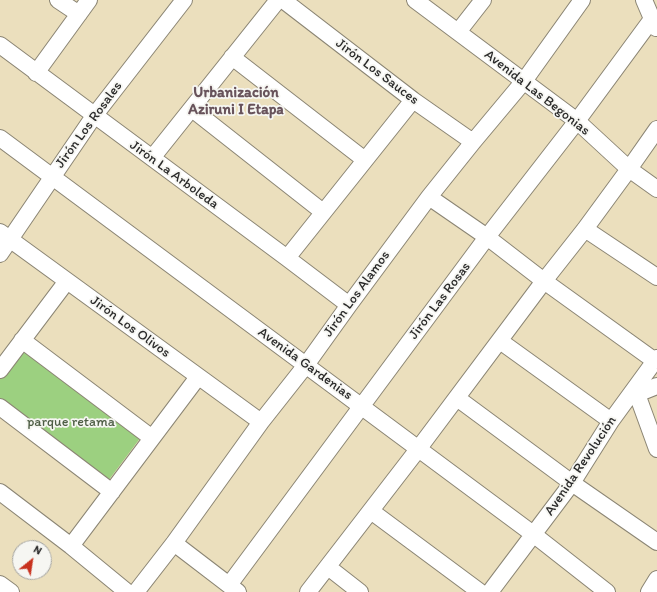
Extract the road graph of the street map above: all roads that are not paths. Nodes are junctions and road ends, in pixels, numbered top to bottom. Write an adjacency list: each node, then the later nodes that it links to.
1 (58, 0): 10 (street)
2 (89, 0): 10 (street)
3 (184, 0): 19 (street, Jirón Los Rosales)
4 (278, 0): 14 (street)
5 (283, 0): 17 (street, Jirón Los Sauces)
6 (414, 0): 12 (street, Avenida Las Begonias)
7 (483, 0): 12 (street)
8 (582, 0): 16 (street, Jirón Los Alamos)
9 (644, 0): 11 (street)
10 (79, 14): 15 (street)
11 (655, 24): 20 (street, Jirón Las Rosas)
12 (458, 32): 16 (street, Avenida Las Begonias)
13 (0, 45): 15 (street, Jirón La Arboleda)
14 (232, 57): 18 (street); 25 (street)
15 (36, 73): 19 (street, Jirón La Arboleda)
16 (524, 81): 20 (street, Avenida Las Begonias); 23 (street, Jirón Los Alamos)
17 (413, 100): 23 (street, Jirón Los Sauces); 25 (street)
18 (192, 109): 24 (street); 30 (street)
19 (94, 116): 24 (street, Jirón La Arboleda); 27 (street, Jirón Los Rosales)
20 (577, 121): 26 (street, Avenida Las Begonias); 33 (street, Jirón Las Rosas)
21 (657, 129): 26 (street)
22 (0, 138): 27 (street, Avenida Gardenias)
23 (473, 142): 29 (street, Jirón Los Alamos)
24 (152, 158): 35 (street, Jirón La Arboleda)
25 (365, 160): 30 (street)
26 (629, 169): 28 (street, Avenida Las Begonias); 31 (street)
27 (53, 176): 32 (street, Jirón Los Rosales); 43 (street, Avenida Gardenias)
28 (657, 189)
29 (430, 197): 33 (street); 39 (street, Jirón Los Alamos)
30 (323, 212): 35 (street)
31 (585, 229): 36 (street); 38 (street)
32 (5, 236): 34 (street, Jirón Los Rosales); 37 (street, Jirón Los Olivos)
33 (487, 237): 38 (street); 49 (street, Jirón Las Rosas)
34 (0, 254)
35 (287, 258): 39 (street, Jirón La Arboleda)
36 (657, 277)
37 (67, 281): 40 (street); 45 (street, Jirón Los Olivos)
38 (544, 281): 41 (street); 42 (street)
39 (349, 305): 43 (street, Jirón Los Alamos)
40 (22, 340): 44 (street); 53 (street)
41 (500, 341): 48 (street); 51 (street)
42 (656, 360): 47 (street, Avenida Revolución)
43 (306, 365): 49 (street, Avenida Gardenias); 52 (street, Jirón Los Alamos)
44 (0, 370)
45 (198, 377): 52 (street, Jirón Los Olivos); 53 (street)
46 (657, 386): 47 (street)
47 (633, 395): 51 (street, Avenida Revolución); 55 (street)
48 (457, 398): 54 (street); 56 (street)
49 (362, 405): 54 (street, Avenida Gardenias); 67 (street, Jirón Las Rosas)
50 (0, 407): 58 (street)
51 (611, 421): 56 (street, Avenida Revolución)
52 (261, 422): 62 (street, Jirón Los Alamos)
53 (152, 438): 58 (street)
54 (419, 448): 59 (street); 60 (street, Avenida Gardenias)
55 (657, 449)
56 (572, 483): 60 (street, Avenida Revolución); 61 (street)
57 (0, 492): 63 (street)
58 (112, 492): 63 (street)
59 (371, 510): 64 (street); 73 (street)
60 (533, 534): 74 (street, Avenida Revolución); 75 (street, Avenida Gardenias)
61 (657, 542)
62 (174, 543): 67 (street); 70 (street, Jirón Los Alamos)
63 (71, 546): 69 (street)
64 (328, 567): 71 (street); 72 (street)
65 (657, 579): 76 (street)
66 (0, 584): 68 (street)
67 (233, 588)
68 (11, 592)
69 (128, 592)
70 (136, 592)
71 (308, 592)
72 (360, 592)
73 (480, 592)
74 (490, 592)
75 (607, 592)
76 (649, 592)

